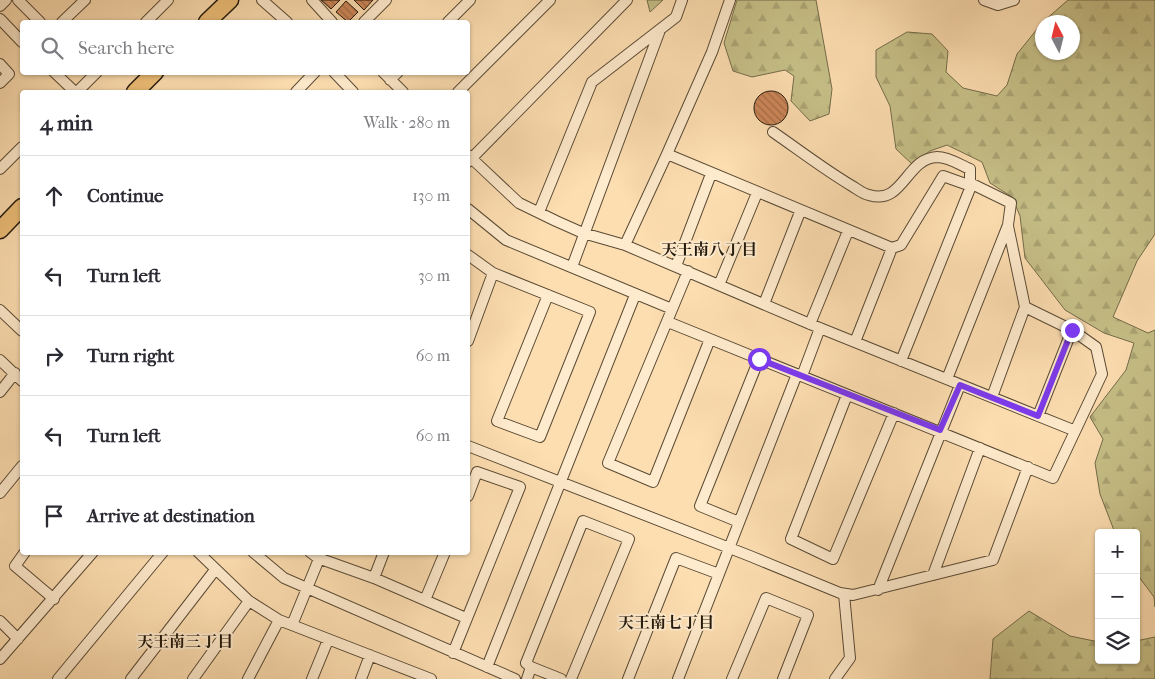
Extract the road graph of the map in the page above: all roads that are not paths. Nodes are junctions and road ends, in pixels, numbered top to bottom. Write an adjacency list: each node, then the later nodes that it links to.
1 (6, 0): 16 (street)
2 (18, 0): 18 (street)
3 (85, 0): 19 (street)
4 (168, 0): 20 (street)
5 (230, 0): 21 (main road)
6 (262, 0): 22 (street)
7 (312, 0): 23 (street)
8 (386, 0): 24 (street)
9 (470, 0): 25 (street)
10 (550, 0): 42 (street)
11 (628, 0): 46 (street)
12 (682, 0): 26 (street)
13 (730, 0): 45 (street)
14 (984, 0): 15 (street)
15 (1014, 0)
16 (0, 6)
17 (0, 20): 27 (street)
18 (38, 20)
19 (64, 20)
20 (148, 20)
21 (209, 20)
22 (284, 20)
23 (330, 20)
24 (366, 20)
25 (450, 20)
26 (660, 29): 54 (street); 59 (street)
27 (20, 40)
28 (0, 64): 35 (street)
29 (57, 75): 36 (street)
30 (93, 75): 37 (street)
31 (153, 75): 38 (main road)
32 (312, 75): 39 (street)
33 (337, 75): 40 (street)
34 (390, 75): 41 (street)
35 (0, 83)
36 (74, 90)
37 (78, 90)
38 (137, 90)
39 (300, 90)
40 (352, 90)
41 (402, 90)
42 (460, 90)
43 (773, 132): 50 (street)
44 (20, 149): 48 (street)
45 (667, 154): 49 (street); 60 (street)
46 (470, 158)
47 (470, 160): 54 (street)
48 (0, 169)
49 (711, 174): 51 (street); 64 (street)
50 (970, 184): 56 (street); 61 (street); 84 (street)
51 (757, 193): 55 (street); 67 (street)
52 (20, 209): 57 (main road)
53 (470, 211): 63 (street)
54 (539, 212): 59 (street)
55 (800, 212): 58 (street); 70 (street)
56 (1008, 225): 71 (street); 88 (street)
57 (0, 230)
58 (848, 231): 61 (street); 75 (street)
59 (583, 233): 60 (street); 63 (street)
60 (625, 245): 64 (street)
61 (892, 248): 81 (street)
62 (470, 256): 66 (street)
63 (572, 266): 69 (street)
64 (676, 266): 65 (street)
65 (688, 271): 67 (street); 72 (street)
66 (493, 273): 68 (street); 79 (street)
67 (719, 285): 70 (street)
68 (548, 295): 68 (street)
69 (635, 295): 72 (street); 101 (street)
70 (764, 304): 75 (street)
71 (1025, 307): 78 (street); 92 (street)
72 (672, 309): 74 (street)
73 (1, 314): 77 (street)
74 (668, 322): 80 (street); 80 (street)
75 (810, 324): 76 (street)
76 (820, 328): 81 (street); 86 (street)
77 (20, 329)
78 (1072, 330): 94 (street); 96 (street)
79 (470, 336)
80 (710, 339): 82 (street)
81 (855, 342): 84 (street)
82 (759, 359): 86 (street); 104 (street)
83 (0, 360): 85 (street)
84 (901, 361): 88 (street)
85 (15, 374): 87 (street); 90 (street)
86 (800, 375): 91 (street); 104 (street)
87 (20, 379)
88 (947, 379): 89 (street)
89 (960, 385): 92 (street); 95 (street)
90 (0, 392)
91 (847, 394): 93 (street); 93 (street)
92 (992, 397): 94 (street)
93 (894, 413): 95 (street)
94 (1038, 416): 96 (street)
95 (940, 430): 98 (street); 120 (street)
96 (1073, 430): 99 (street)
97 (470, 447): 101 (street)
98 (980, 448): 99 (street); 117 (street)
99 (1028, 467): 117 (street)
100 (20, 468): 103 (street)
101 (561, 482): 105 (street); 134 (street)
102 (470, 491): 125 (street)
103 (0, 493)
104 (740, 522): 105 (street)
105 (729, 549): 116 (street); 121 (street)
106 (23, 555): 122 (street)
107 (91, 555): 122 (street)
108 (161, 555): 136 (street)
109 (201, 555): 115 (street)
110 (257, 555): 119 (street)
111 (317, 555): 119 (street)
112 (319, 555): 118 (street)
113 (383, 555): 118 (street)
114 (444, 555): 123 (street)
115 (215, 570): 124 (street); 137 (street)
116 (719, 574): 147 (street); 148 (street)
117 (933, 575): 120 (street)
118 (374, 578): 123 (street)
119 (308, 588): 128 (street); 131 (street)
120 (878, 590): 121 (street)
121 (844, 594): 151 (street)
122 (54, 599): 129 (street)
123 (425, 600): 125 (street)
124 (249, 601): 126 (street); 138 (street)
125 (466, 618): 131 (street)
126 (279, 620): 128 (street); 139 (street)
127 (0, 621): 129 (street)
128 (292, 625): 130 (street)
129 (18, 639): 133 (street)
130 (328, 640): 132 (street); 140 (street)
131 (453, 653): 134 (street)
132 (370, 656): 141 (street); 142 (street)
133 (0, 659)
134 (487, 667): 143 (street)
135 (531, 667): 144 (street); 145 (street); 146 (street)
136 (58, 679)
137 (132, 679)
138 (193, 679)
139 (248, 679)
140 (312, 679)
141 (361, 679)
142 (431, 679)
143 (515, 679)
144 (527, 679)
145 (561, 679)
146 (571, 679)
147 (628, 679)
148 (678, 679)
149 (732, 679): 150 (street)
150 (783, 679)
151 (835, 679)

